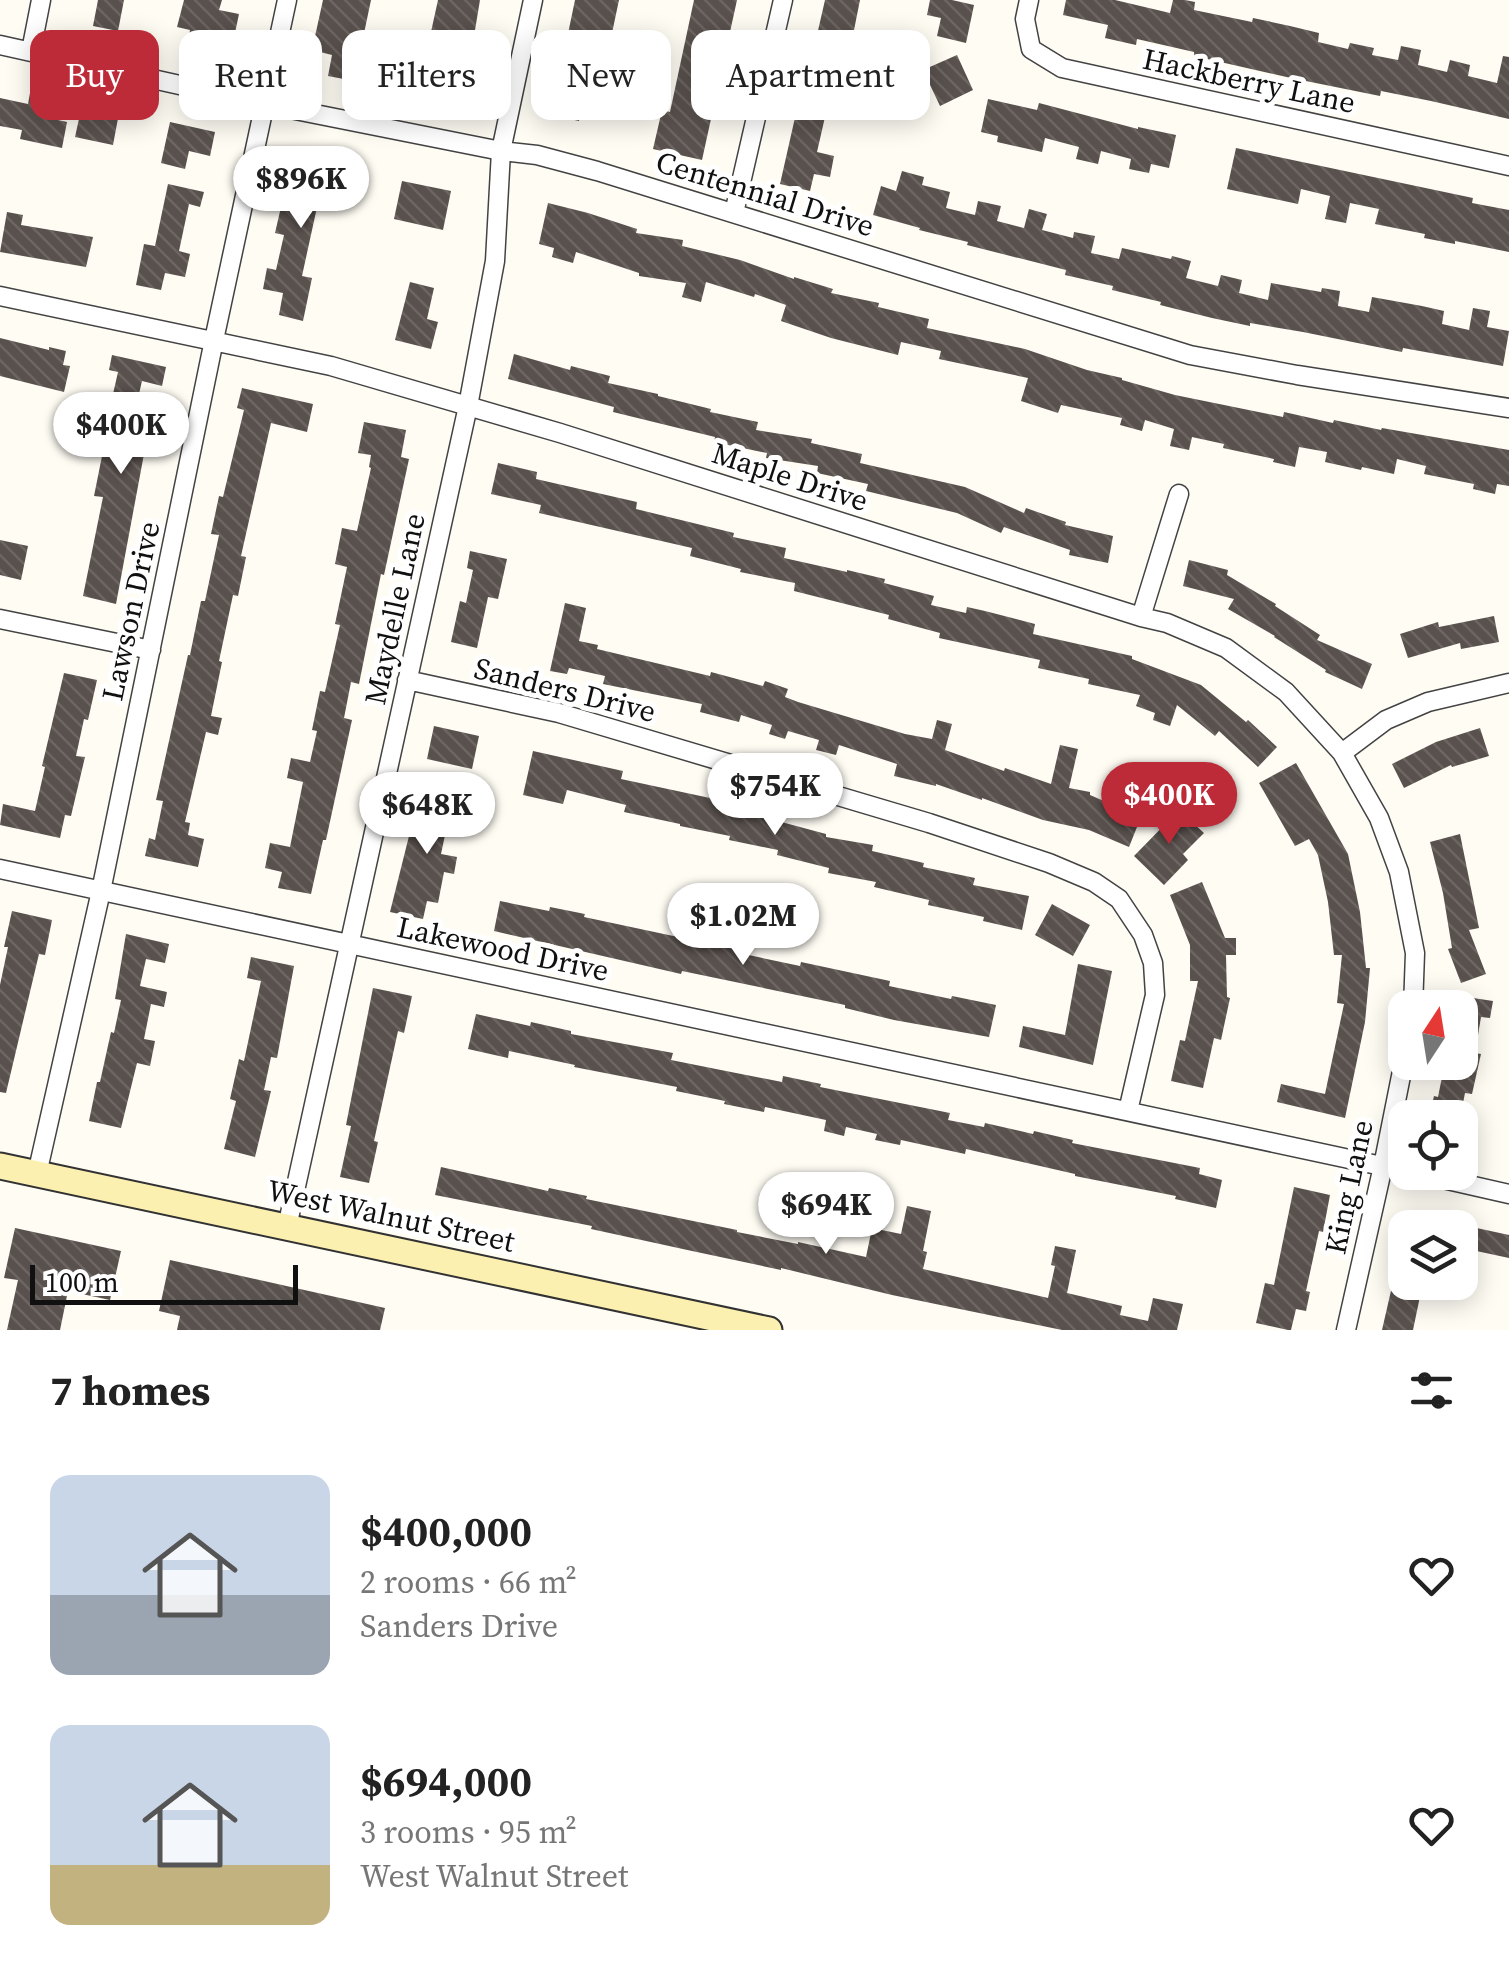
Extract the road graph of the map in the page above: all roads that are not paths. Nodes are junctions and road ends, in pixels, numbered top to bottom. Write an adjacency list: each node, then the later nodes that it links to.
1 (41, 0): 6 (street)
2 (287, 0): 7 (street, Lawson Drive)
3 (533, 0): 12 (street, Maydelle Lane)
4 (783, 0): 14 (street)
5 (1029, 0): 13 (street, Hackberry Lane)
6 (35, 30)
7 (281, 30)
8 (0, 46): 9 (street, Centennial Drive)
9 (30, 51)
10 (322, 115): 12 (street, Centennial Drive)
11 (262, 120): 16 (street, Lawson Drive)
12 (501, 151): 14 (street, Centennial Drive); 17 (street, Maydelle Lane)
13 (1509, 166)
14 (734, 214): 18 (street, Centennial Drive)
15 (0, 296): 16 (street, Maple Drive)
16 (214, 340): 17 (street, Maple Drive); 22 (street, Lawson Drive)
17 (468, 406): 20 (street, Maple Drive); 23 (street, Maydelle Lane)
18 (1509, 408)
19 (1179, 494): 20 (street)
20 (1141, 617): 25 (street, Maple Drive)
21 (0, 619): 22 (street)
22 (151, 650): 27 (street, Lawson Drive)
23 (407, 680): 28 (street, Maydelle Lane); 31 (street, Sanders Drive)
24 (1509, 683): 25 (street)
25 (1342, 753): 29 (street)
26 (0, 869): 27 (street, Lakewood Drive)
27 (102, 891): 28 (street, Lakewood Drive); 35 (street, Lawson Drive)
28 (348, 944): 31 (street, Lakewood Drive); 38 (street, Maydelle Lane)
29 (1414, 990)
30 (1400, 1080): 33 (street, King Lane)
31 (1128, 1112): 33 (street, Lakewood Drive)
32 (0, 1166): 35 (main road, West Walnut Street)
33 (1383, 1166): 34 (street, Lakewood Drive); 40 (street, King Lane)
34 (1388, 1167)
35 (38, 1174): 38 (main road, West Walnut Street)
36 (1478, 1187): 37 (street)
37 (1509, 1194)
38 (287, 1227): 39 (main road, West Walnut Street)
39 (769, 1330)
40 (1346, 1330)

